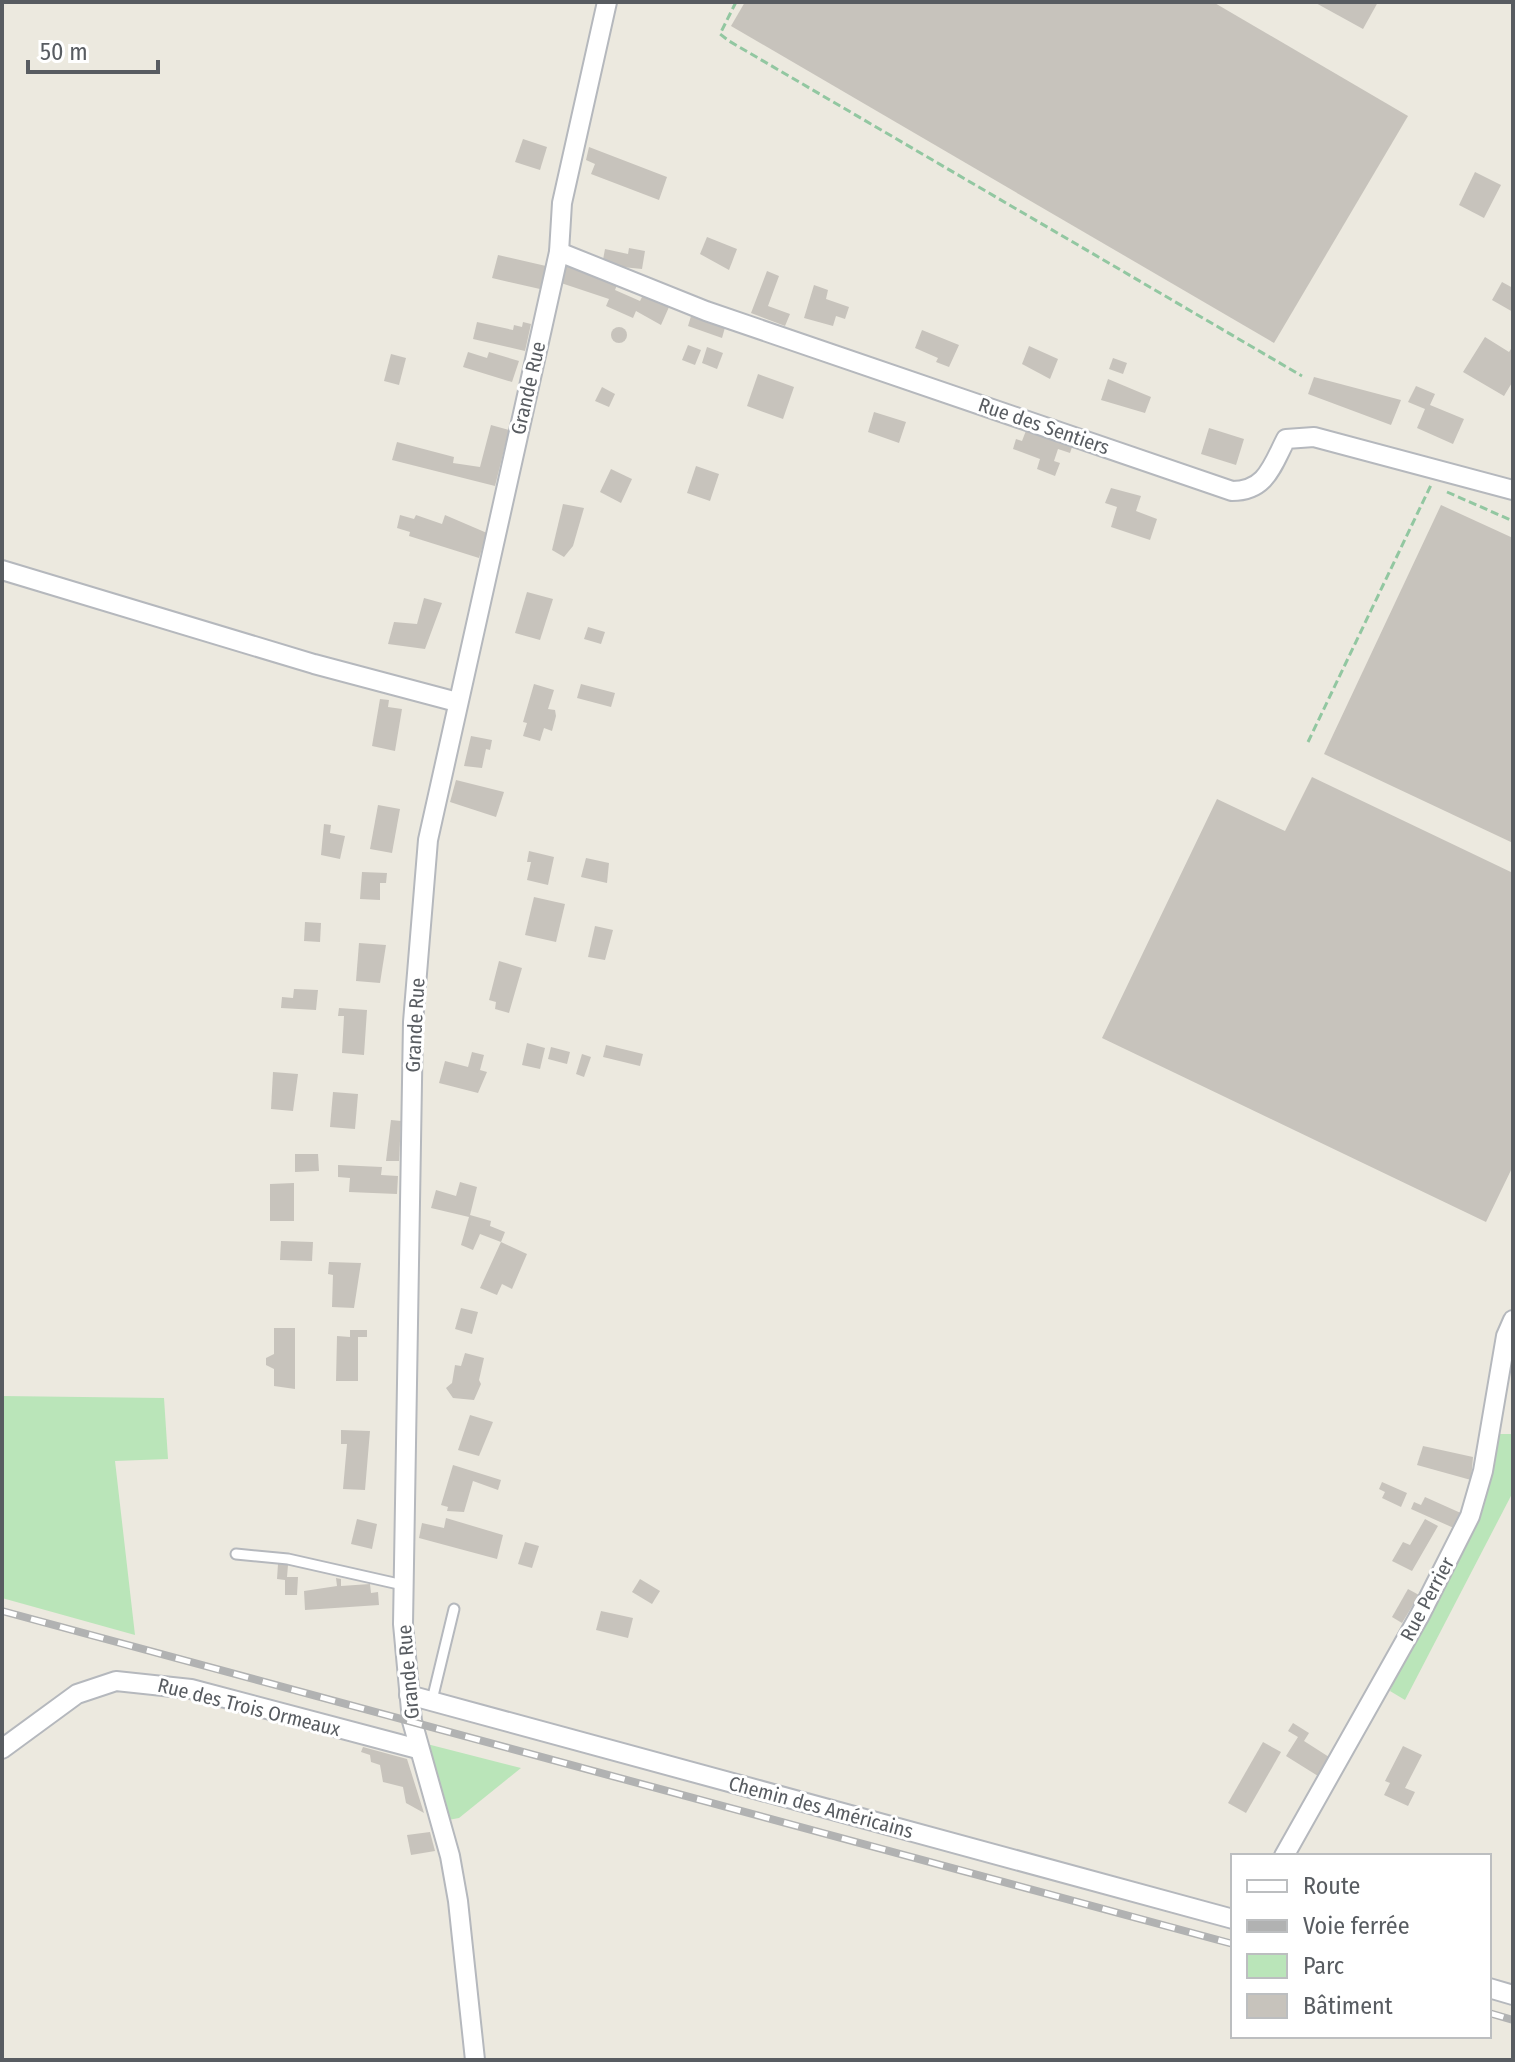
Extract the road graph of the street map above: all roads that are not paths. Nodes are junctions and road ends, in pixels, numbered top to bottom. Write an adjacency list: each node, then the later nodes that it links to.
1 (607, 2): 2 (street, Grande Rue)
2 (559, 252): 3 (street, Rue des Sentiers); 5 (street, Grande Rue)
3 (1513, 490)
4 (2, 570): 5 (street)
5 (457, 702): 8 (street, Grande Rue)
6 (1513, 1320): 14 (street, Rue Perrier)
7 (236, 1554): 8 (lane)
8 (403, 1585): 10 (street, Grande Rue)
9 (454, 1609): 11 (lane)
10 (409, 1695): 11 (street, Chemin des Américains); 13 (street, Grande Rue)
11 (432, 1700): 15 (street, Chemin des Américains)
12 (2, 1749): 13 (street, Rue des Trois Ormeaux)
13 (418, 1749): 18 (street, Grande Rue)
14 (1285, 1854)
15 (1231, 1918)
16 (1491, 1989): 17 (street)
17 (1513, 1995)
18 (475, 2060)

